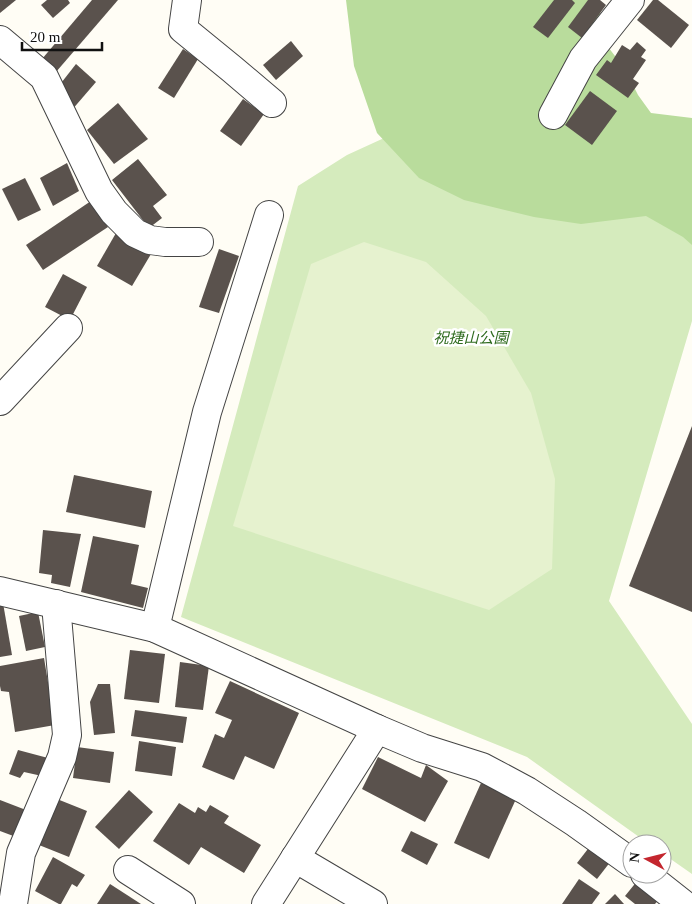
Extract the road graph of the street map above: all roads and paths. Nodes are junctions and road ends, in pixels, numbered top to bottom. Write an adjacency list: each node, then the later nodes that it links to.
1 (186, 0): 4 (street)
2 (630, 0): 5 (street)
3 (0, 40): 7 (street)
4 (272, 103)
5 (553, 116)
6 (268, 215): 12 (street)
7 (199, 242)
8 (68, 328): 9 (street)
9 (0, 401)
10 (0, 591): 11 (street)
11 (56, 604): 12 (street); 14 (street)
12 (155, 628): 13 (street)
13 (377, 729): 15 (street); 16 (street)
14 (11, 849): 19 (street)
15 (622, 856)
16 (295, 858): 21 (street); 22 (street)
17 (128, 870): 20 (street)
18 (658, 884): 23 (street)
19 (13, 904)
20 (181, 904)
21 (266, 904)
22 (373, 904)
23 (683, 904)

